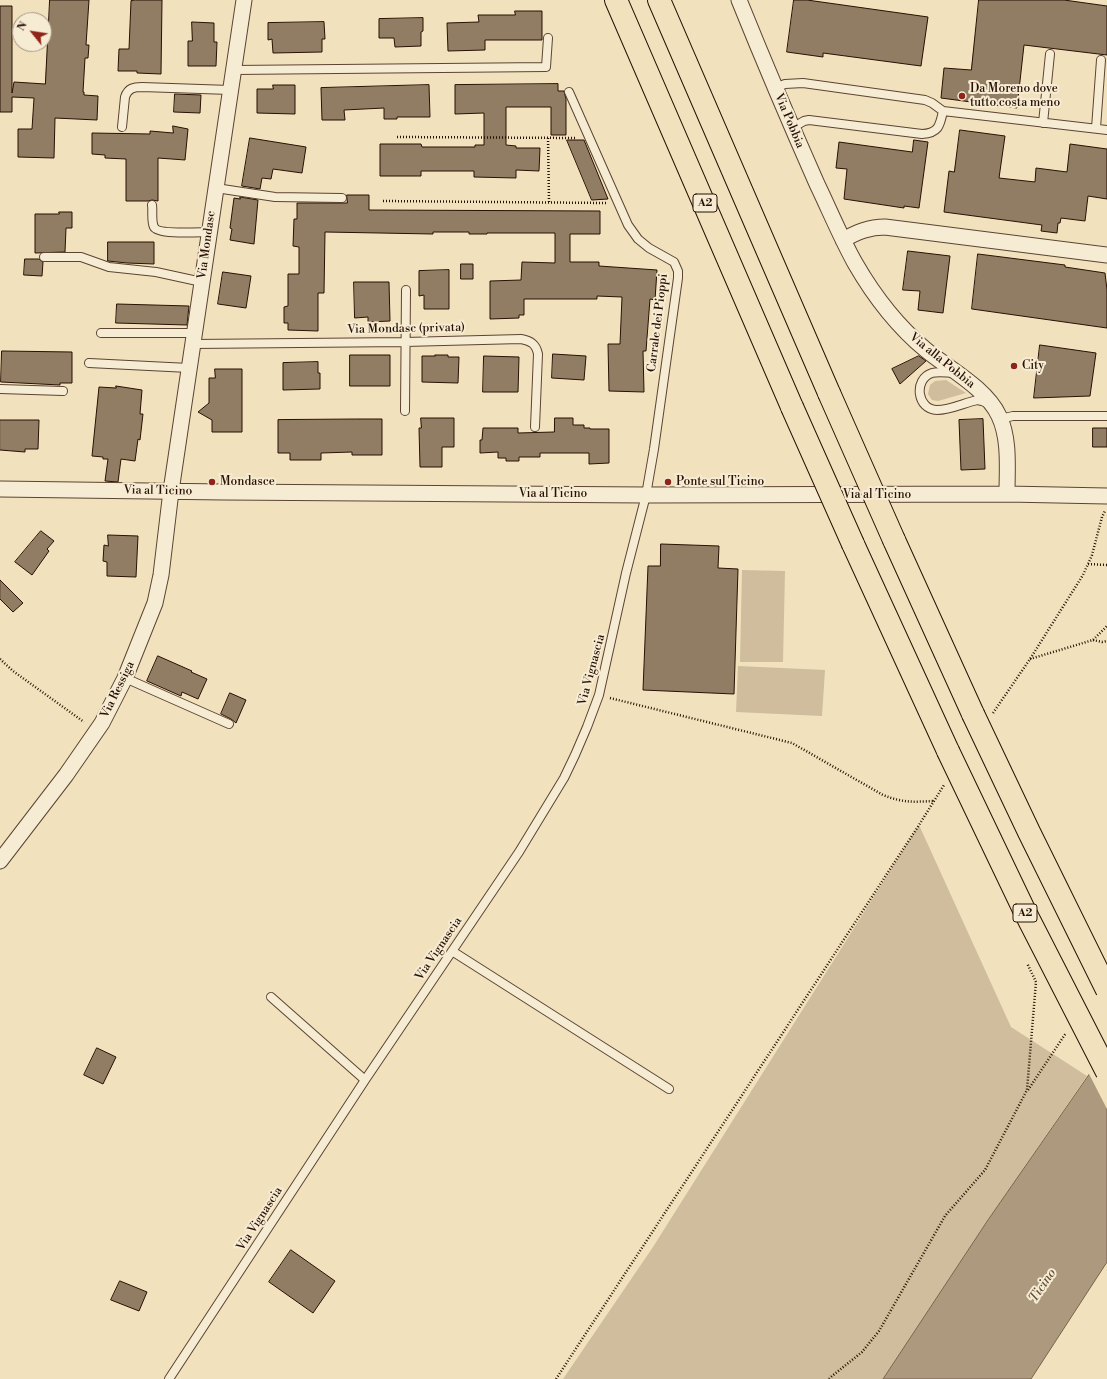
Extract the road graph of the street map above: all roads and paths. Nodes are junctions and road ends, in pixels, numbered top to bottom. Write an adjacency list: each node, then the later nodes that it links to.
1 (244, 0): 8 (street, Via Mondasc)
2 (616, 0): 70 (highway, A2, bridge)
3 (659, 0): 60 (highway, bridge)
4 (739, 0): 9 (street, Via Pobbia)
5 (548, 38): 8 (lane)
6 (1050, 54): 13 (lane)
7 (1101, 60): 16 (lane)
8 (233, 70): 10 (street, Via Mondasc)
9 (775, 88): 12 (lane); 15 (street, Via Pobbia)
10 (230, 90): 14 (lane); 21 (street, Via Mondasc)
11 (569, 92): 20 (lane, Carrale dei Pioppi)
12 (943, 111): 13 (lane); 15 (lane)
13 (1042, 122): 16 (lane)
14 (122, 127)
15 (792, 128): 28 (street, Via Pobbia)
16 (1096, 128): 17 (lane)
17 (1107, 130)
18 (397, 137): 19 (path)
19 (548, 138): 20 (path); 24 (path)
20 (590, 138): 25 (lane, Carrale dei Pioppi)
21 (216, 188): 22 (lane); 27 (street, Via Mondasc)
22 (342, 198)
23 (383, 202): 24 (path)
24 (549, 202): 25 (path)
25 (618, 203): 48 (lane, Carrale dei Pioppi)
26 (152, 205): 27 (lane)
27 (209, 232): 31 (street, Via Mondasc)
28 (843, 240): 29 (street); 38 (street, Via alla Pobbia)
29 (1107, 255)
30 (44, 257): 31 (lane)
31 (202, 282): 34 (street, Via Mondasc)
32 (406, 290): 35 (lane)
33 (101, 333): 34 (lane, Via Mondasc (privata))
34 (194, 338): 35 (lane, Via Mondasc (privata)); 37 (street, Via Mondasc)
35 (405, 342): 41 (lane); 44 (lane, Via Mondasc (privata))
36 (89, 363): 37 (lane)
37 (189, 368): 46 (street, Via Mondasc)
38 (956, 373): 42 (street, Via alla Pobbia); 42 (lane)
39 (0, 389): 40 (lane)
40 (64, 391)
41 (405, 411)
42 (997, 413): 43 (lane); 47 (street, Via alla Pobbia)
43 (1107, 416)
44 (535, 427)
45 (0, 489): 46 (street, Via al Ticino)
46 (171, 491): 48 (street, Via al Ticino); 58 (street, Via Ressiga)
47 (1007, 494): 48 (street, Via al Ticino); 49 (street, Via al Ticino)
48 (646, 495): 59 (lane, Via Vignascia)
49 (1107, 496)
50 (1107, 508): 51 (path)
51 (1088, 564): 52 (path); 57 (path)
52 (1107, 565)
53 (1107, 626): 54 (path)
54 (1093, 640): 55 (path); 57 (path)
55 (1107, 641)
56 (0, 659): 62 (path)
57 (1030, 659): 60 (path)
58 (125, 678): 61 (lane); 62 (street, Via Ressiga)
59 (599, 695): 64 (path); 66 (lane, Via Vignascia)
60 (982, 715): 68 (highway, bridge)
61 (229, 724)
62 (95, 734): 65 (street, Via Ressiga)
63 (945, 784): 64 (path)
64 (934, 801): 74 (path)
65 (0, 861)
66 (452, 951): 71 (lane, Via Vignascia); 72 (lane)
67 (1027, 961): 75 (path)
68 (1107, 990)
69 (272, 997): 71 (lane)
70 (1107, 1072)
71 (365, 1080): 73 (lane, Via Vignascia)
72 (669, 1089)
73 (169, 1379)
74 (556, 1379)
75 (829, 1379)

